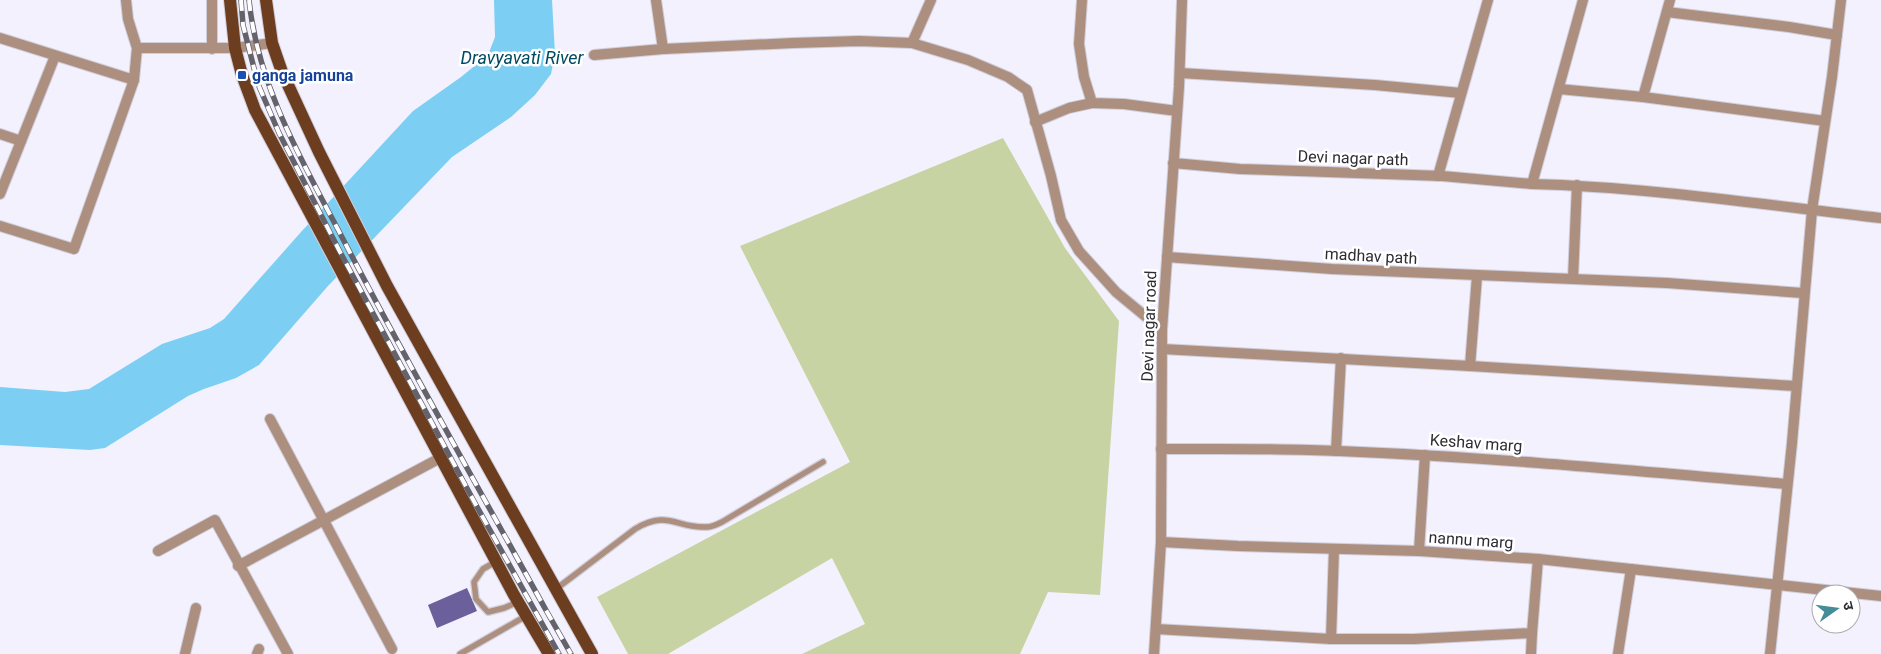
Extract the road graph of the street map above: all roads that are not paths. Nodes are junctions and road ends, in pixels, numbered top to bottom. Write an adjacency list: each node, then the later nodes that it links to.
1 (126, 0): 18 (street)
2 (212, 0): 19 (street)
3 (230, 0): 20 (main road)
4 (266, 0): 16 (main road)
5 (656, 0): 21 (street)
6 (931, 0): 17 (street)
7 (1082, 0): 29 (street)
8 (1182, 0): 24 (street, Devi nagar road)
9 (1488, 0): 27 (street)
10 (1583, 0): 26 (street)
11 (1670, 0): 13 (street)
12 (1841, 0): 14 (street)
13 (1667, 12): 14 (street); 28 (street)
14 (1836, 35): 31 (street)
15 (0, 38): 22 (street)
16 (272, 43): 20 (street); 69 (main road)
17 (912, 43): 21 (street); 32 (street)
18 (137, 48): 19 (street); 25 (street)
19 (212, 48): 20 (street)
20 (235, 48): 56 (main road)
21 (663, 49): 23 (street)
22 (55, 56): 25 (street); 34 (street)
23 (594, 56)
24 (1180, 73): 27 (street); 30 (street, Devi nagar road)
25 (134, 80): 42 (street)
26 (1559, 89): 28 (street); 37 (street)
27 (1461, 93): 36 (street)
28 (1643, 97): 31 (street)
29 (1092, 103): 30 (street); 32 (street)
30 (1177, 111): 35 (street, Devi nagar road)
31 (1825, 121): 40 (street)
32 (1035, 122): 47 (street)
33 (0, 134): 34 (street)
34 (21, 141): 39 (street)
35 (1173, 163): 36 (street, Devi nagar path); 43 (street, Devi nagar road)
36 (1438, 176): 37 (street, Devi nagar path)
37 (1532, 184): 38 (street, Devi nagar path)
38 (1577, 185): 40 (street, Devi nagar path); 45 (street)
39 (0, 194)
40 (1812, 210): 41 (street, Devi nagar path); 46 (street)
41 (1881, 218)
42 (0, 226)
43 (1167, 257): 44 (street, madhav path); 47 (street, Devi nagar road)
44 (1477, 276): 45 (street, madhav path); 50 (street)
45 (1573, 279): 46 (street, madhav path)
46 (1803, 293): 51 (street)
47 (1162, 330): 48 (street, Devi nagar road)
48 (1162, 349): 49 (street); 53 (street, Devi nagar road)
49 (1341, 358): 50 (street); 54 (street)
50 (1470, 366): 51 (street)
51 (1796, 386): 58 (street)
52 (270, 419): 59 (street)
53 (1161, 449): 54 (street, Keshav marg); 60 (street, Devi nagar road)
54 (1336, 450): 55 (street, Keshav marg)
55 (1425, 455): 58 (street, Keshav marg); 63 (street)
56 (442, 457): 59 (street); 65 (main road)
57 (823, 462): 69 (lane)
58 (1787, 484): 68 (street)
59 (323, 520): 66 (street); 77 (street)
60 (1161, 542): 61 (street, nannu marg); 74 (street, Devi nagar road)
61 (1334, 549): 63 (street, nannu marg); 76 (street)
62 (158, 551): 66 (street)
63 (1419, 551): 64 (street, nannu marg)
64 (1538, 559): 67 (street, nannu marg); 75 (street)
65 (496, 561): 71 (main road); 71 (lane)
66 (238, 566): 79 (street)
67 (1631, 569): 68 (street, nannu marg); 85 (street)
68 (1778, 584): 70 (street, nannu marg); 86 (street)
69 (556, 589): 82 (main road)
70 (1881, 596)
71 (518, 602): 73 (main road)
72 (196, 608): 78 (street)
73 (526, 616): 80 (lane); 81 (main road)
74 (1156, 629): 76 (street); 83 (street, Devi nagar road)
75 (1532, 633): 76 (street); 84 (street)
76 (1331, 639)
77 (392, 649)
78 (185, 654)
79 (288, 654)
80 (460, 654)
81 (549, 654)
82 (592, 654)
83 (1154, 654)
84 (1531, 654)
85 (1618, 654)
86 (1770, 654)

